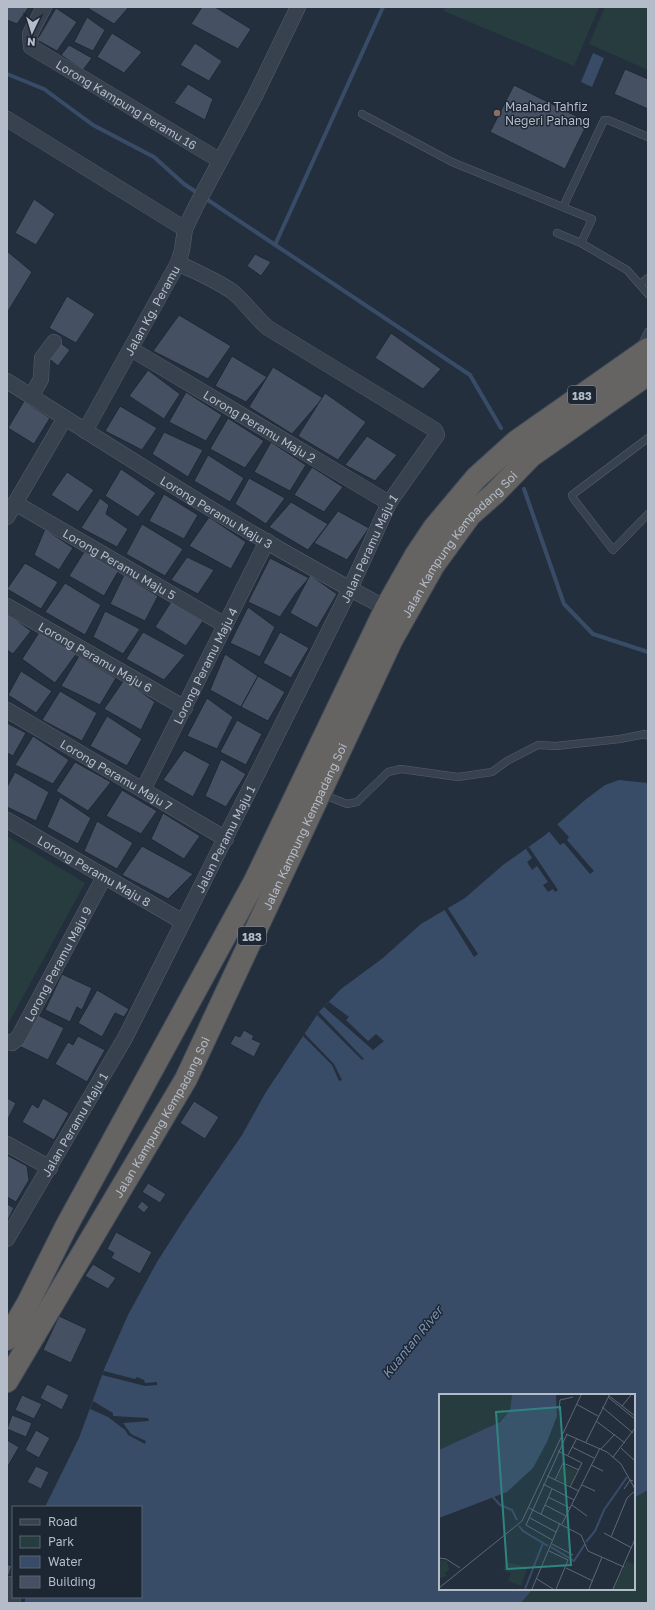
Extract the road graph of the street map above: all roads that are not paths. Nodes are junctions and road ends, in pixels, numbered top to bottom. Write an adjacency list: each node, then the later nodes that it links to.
1 (44, 7): 6 (street, Lorong Kampung Peramu 16)
2 (298, 7): 6 (street, Jalan Kg. Peramu)
3 (362, 114): 7 (lane)
4 (7, 119): 8 (street)
5 (648, 137): 7 (lane)
6 (219, 160): 8 (street, Jalan Kg. Peramu)
7 (563, 207): 10 (lane)
8 (185, 229): 11 (street, Jalan Kg. Peramu)
9 (557, 233): 10 (lane)
10 (581, 244): 13 (lane)
11 (178, 262): 17 (street, Jalan Kg. Peramu); 26 (street, Jalan Peramu Maju 1)
12 (648, 278): 13 (lane)
13 (640, 284): 14 (lane)
14 (648, 294)
15 (648, 332): 18 (lane)
16 (54, 342): 20 (street)
17 (131, 349): 22 (street, Jalan Kg. Peramu); 26 (street, Lorong Peramu Maju 2)
18 (643, 361): 24 (highway, 183)
19 (7, 381): 20 (street, Lorong Peramu Maju 3)
20 (31, 397): 21 (street, Lorong Peramu Maju 3)
21 (65, 418): 22 (street, Lorong Peramu Maju 3); 25 (street)
22 (85, 431): 29 (street, Lorong Peramu Maju 3)
23 (648, 438): 27 (lane)
24 (524, 449): 32 (highway, Jalan Kampung Kempadang Soi / 183); 38 (highway, Jalan Kampung Kempadang Soi / 183)
25 (15, 503): 28 (street); 33 (street, Lorong Peramu Maju 5)
26 (389, 503): 30 (street, Jalan Peramu Maju 1)
27 (648, 514)
28 (7, 517)
29 (267, 541): 30 (street, Lorong Peramu Maju 3); 33 (street, Lorong Peramu Maju 4)
30 (350, 589): 32 (street, Lorong Peramu Maju 3); 40 (street, Jalan Peramu Maju 1)
31 (7, 606): 34 (street, Lorong Peramu Maju 6)
32 (386, 608): 44 (highway, Jalan Kampung Kempadang Soi / 183)
33 (225, 625): 34 (street, Lorong Peramu Maju 4)
34 (185, 708): 37 (street, Lorong Peramu Maju 4)
35 (7, 710): 37 (street, Lorong Peramu Maju 7)
36 (648, 736): 38 (lane)
37 (143, 790): 40 (street, Lorong Peramu Maju 7)
38 (318, 793): 45 (highway, Jalan Kampung Kempadang Soi / 183)
39 (7, 820): 41 (street, Lorong Peramu Maju 8)
40 (226, 839): 42 (street, Jalan Peramu Maju 1)
41 (104, 877): 42 (street, Lorong Peramu Maju 8); 43 (street, Lorong Peramu Maju 9)
42 (182, 922): 47 (street, Jalan Peramu Maju 1)
43 (7, 1042)
44 (157, 1060): 45 (highway); 49 (highway, Jalan Kampung Kempadang Soi / 183)
45 (186, 1079): 50 (highway, Jalan Kampung Kempadang Soi / 183)
46 (7, 1144): 47 (street)
47 (50, 1168): 48 (street, Jalan Peramu Maju 1)
48 (7, 1239)
49 (7, 1339)
50 (7, 1381)
51 (11, 1584): 52 (street)
52 (12, 1594)

